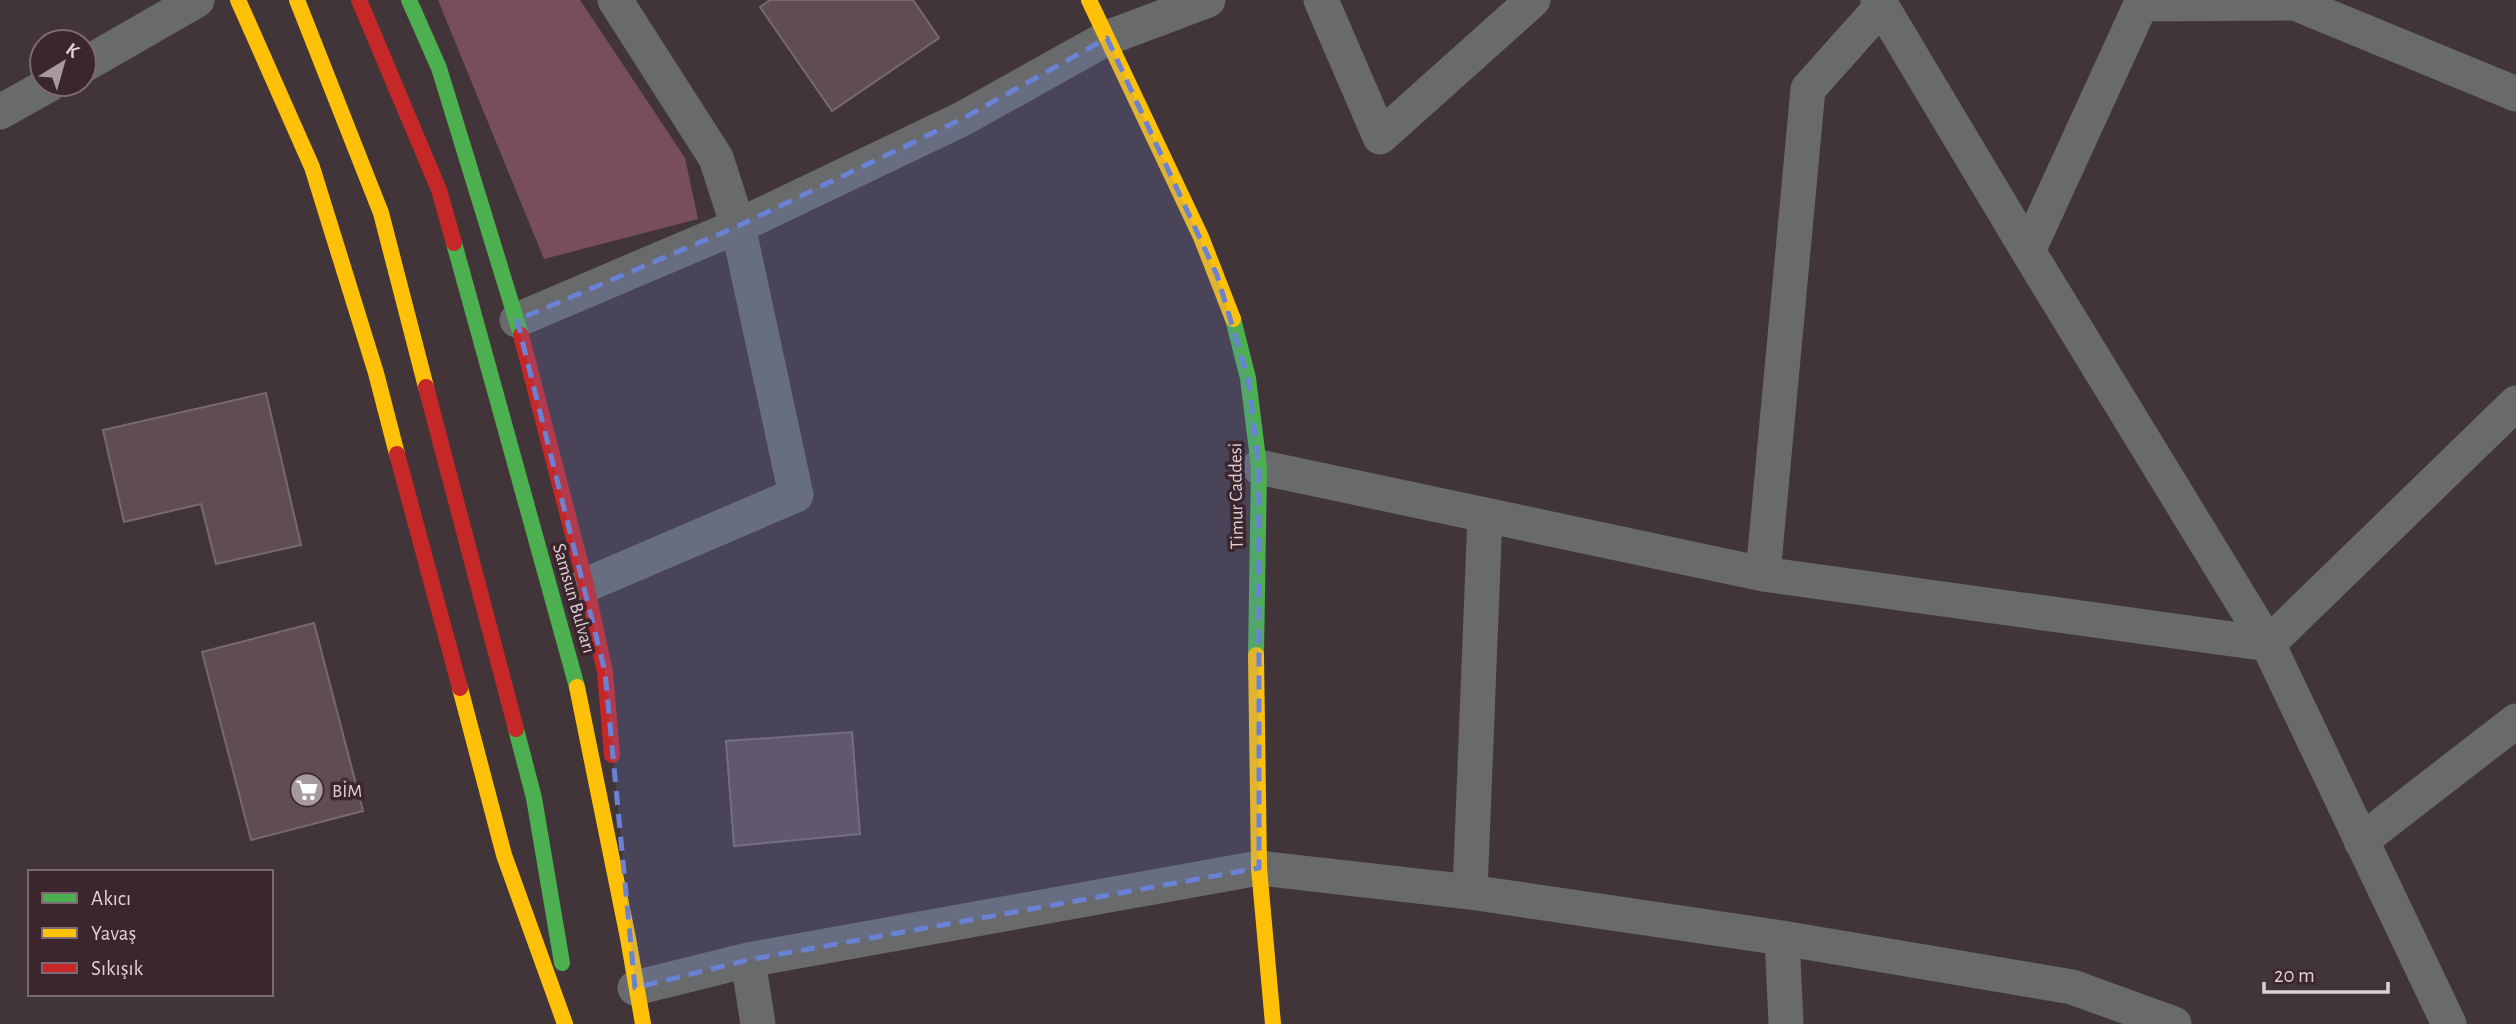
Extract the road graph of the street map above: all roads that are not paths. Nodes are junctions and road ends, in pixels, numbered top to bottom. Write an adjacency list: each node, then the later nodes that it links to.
1 (197, 0): 14 (street)
2 (238, 0): 37 (main road)
3 (296, 0): 38 (main road)
4 (359, 0): 34 (main road, Samsun Bulvarı)
5 (409, 0): 20 (main road)
6 (615, 0): 18 (street)
7 (1088, 0): 13 (main road, Timur Caddesi)
8 (1208, 0): 13 (street)
9 (1321, 0): 10 (street)
10 (1533, 0)
11 (2142, 2): 15 (street); 19 (street)
12 (1880, 3): 19 (street); 24 (street)
13 (1107, 38): 18 (street); 22 (main road, Timur Caddesi)
14 (98, 57)
15 (2516, 94)
16 (28, 97): 17 (street)
17 (0, 113)
18 (738, 226): 20 (street); 25 (street)
19 (2028, 251): 26 (street)
20 (517, 320): 25 (main road)
21 (2516, 403): 26 (street)
22 (1259, 467): 23 (street); 31 (main road, Timur Caddesi)
23 (1485, 515): 24 (street); 32 (street)
24 (1763, 574): 26 (street)
25 (586, 584): 28 (main road)
26 (2268, 644): 30 (street)
27 (2516, 720): 30 (street)
28 (613, 765)
29 (615, 792): 34 (main road)
30 (2361, 841): 44 (street)
31 (1259, 868): 32 (street); 35 (street); 41 (main road, Timur Caddesi)
32 (1470, 892): 33 (street)
33 (1782, 938): 42 (street); 43 (street)
34 (628, 939): 36 (main road, Samsun Bulvarı)
35 (748, 960): 36 (street); 40 (street)
36 (635, 988): 39 (main road, Samsun Bulvarı)
37 (565, 1024)
38 (572, 1024)
39 (643, 1024)
40 (758, 1024)
41 (1273, 1024)
42 (1786, 1024)
43 (2174, 1024)
44 (2449, 1024)

